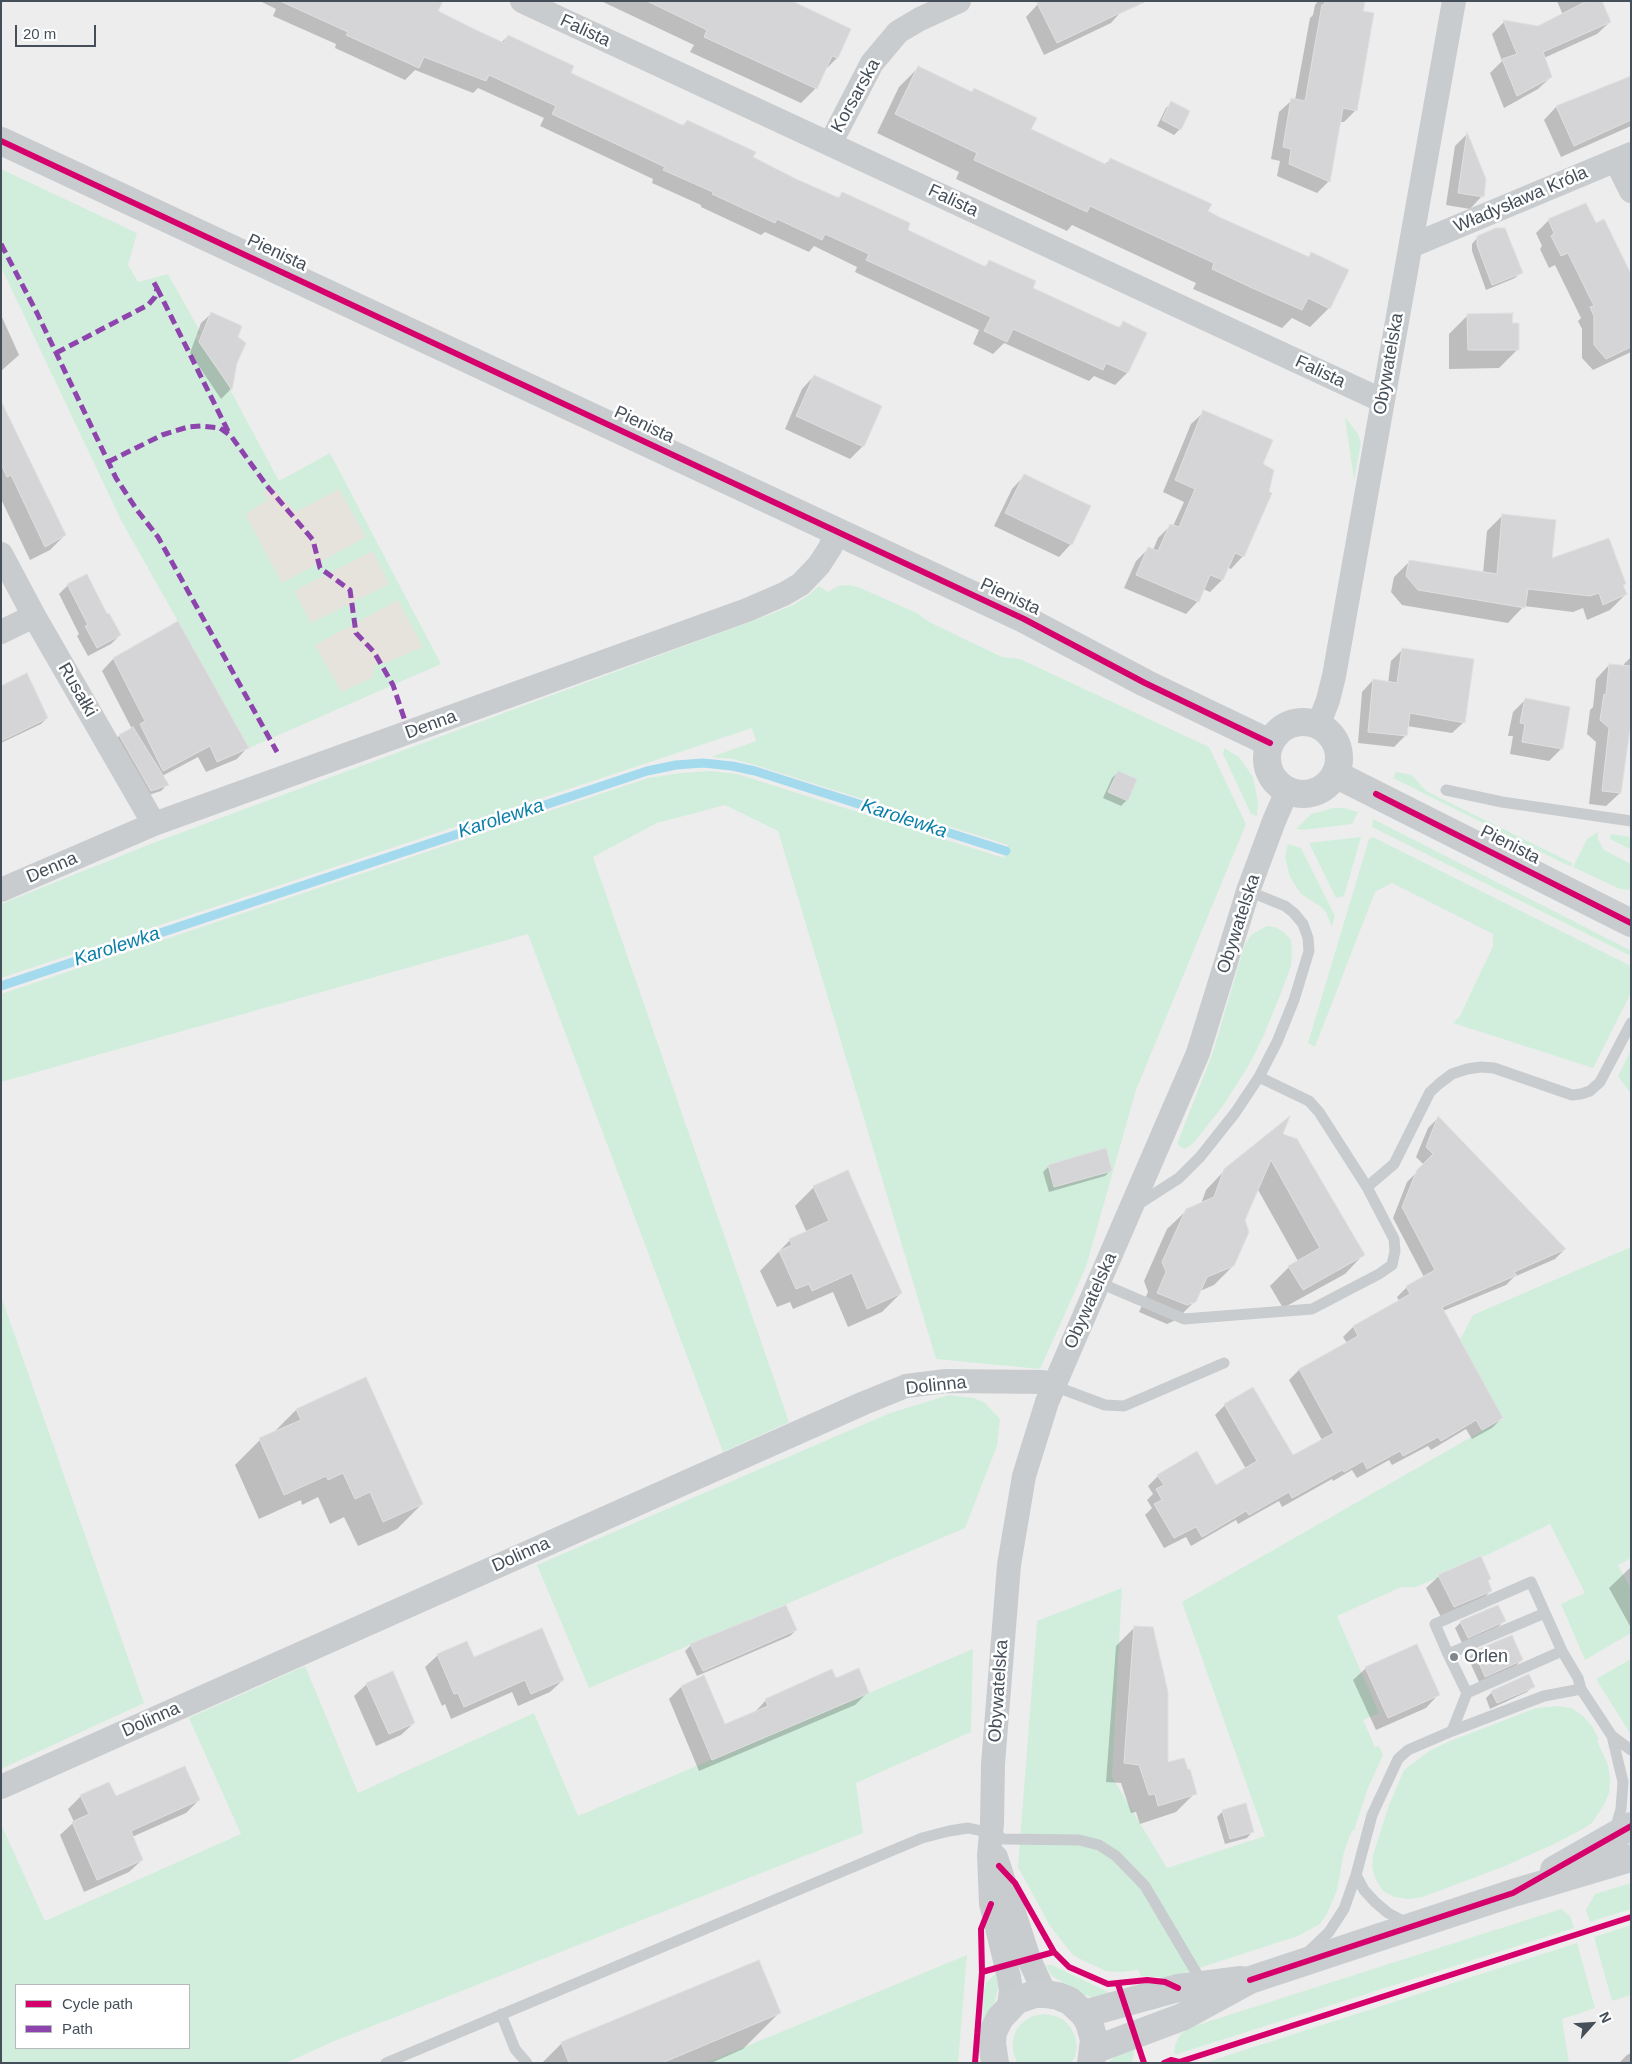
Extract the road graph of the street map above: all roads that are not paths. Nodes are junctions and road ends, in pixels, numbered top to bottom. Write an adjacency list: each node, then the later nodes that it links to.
1 (522, 1): 5 (street, Falista)
2 (959, 1): 5 (street, Korsarska)
3 (1454, 1): 8 (street, Obywatelska)
4 (1, 141): 10 (street, Pienista)
5 (830, 144): 9 (street, Falista)
6 (1623, 157): 7 (street); 8 (street, Władysława Króla)
7 (1631, 191)
8 (1411, 246): 9 (street, Obywatelska)
9 (1383, 401): 14 (street, Obywatelska)
10 (836, 532): 15 (street, Pienista); 20 (street, Denna)
11 (1, 554): 12 (street, Rusałki)
12 (34, 616): 13 (street); 20 (street, Rusałki)
13 (1, 632)
14 (1318, 726): 15 (street); 16 (street)
15 (1270, 743): 18 (street)
16 (1335, 774): 18 (street); 23 (street, Pienista)
17 (1446, 790): 19 (lane)
18 (1287, 791): 22 (street, Obywatelska)
19 (1631, 821)
20 (154, 824): 21 (street, Denna)
21 (1, 890)
22 (1248, 891): 25 (lane); 27 (street, Obywatelska)
23 (1631, 922)
24 (1631, 1022): 26 (lane)
25 (1260, 1077): 26 (lane); 27 (lane)
26 (1367, 1187): 28 (lane)
27 (1131, 1208): 28 (street, Obywatelska)
28 (1100, 1283): 30 (street, Obywatelska)
29 (1224, 1363): 30 (lane)
30 (1054, 1386): 39 (street, Dolinna); 40 (street, Obywatelska)
31 (1545, 1613): 32 (lane); 33 (lane); 33 (lane)
32 (1562, 1651): 34 (lane); 35 (lane)
33 (1448, 1654): 35 (lane)
34 (1581, 1689): 36 (lane); 37 (lane)
35 (1467, 1693): 36 (lane)
36 (1452, 1731): 42 (lane)
37 (1612, 1736): 38 (lane); 41 (lane)
38 (1631, 1750)
39 (1, 1787)
40 (991, 1833): 46 (lane); 47 (street, Obywatelska); 48 (street, Obywatelska); 49 (lane)
41 (1617, 1849): 43 (main road)
42 (1356, 1875): 43 (lane); 44 (lane)
43 (1415, 1927): 44 (main road)
44 (1292, 1966): 45 (main road)
45 (1250, 1980): 46 (main road); 51 (main road)
46 (1203, 1984): 50 (main road)
47 (1045, 1994): 48 (main road); 50 (main road)
48 (1010, 2006): 54 (main road)
49 (501, 2014): 52 (lane); 53 (lane)
50 (1084, 2014): 51 (main road)
51 (1093, 2056)
52 (386, 2063)
53 (527, 2063)
54 (995, 2063)

